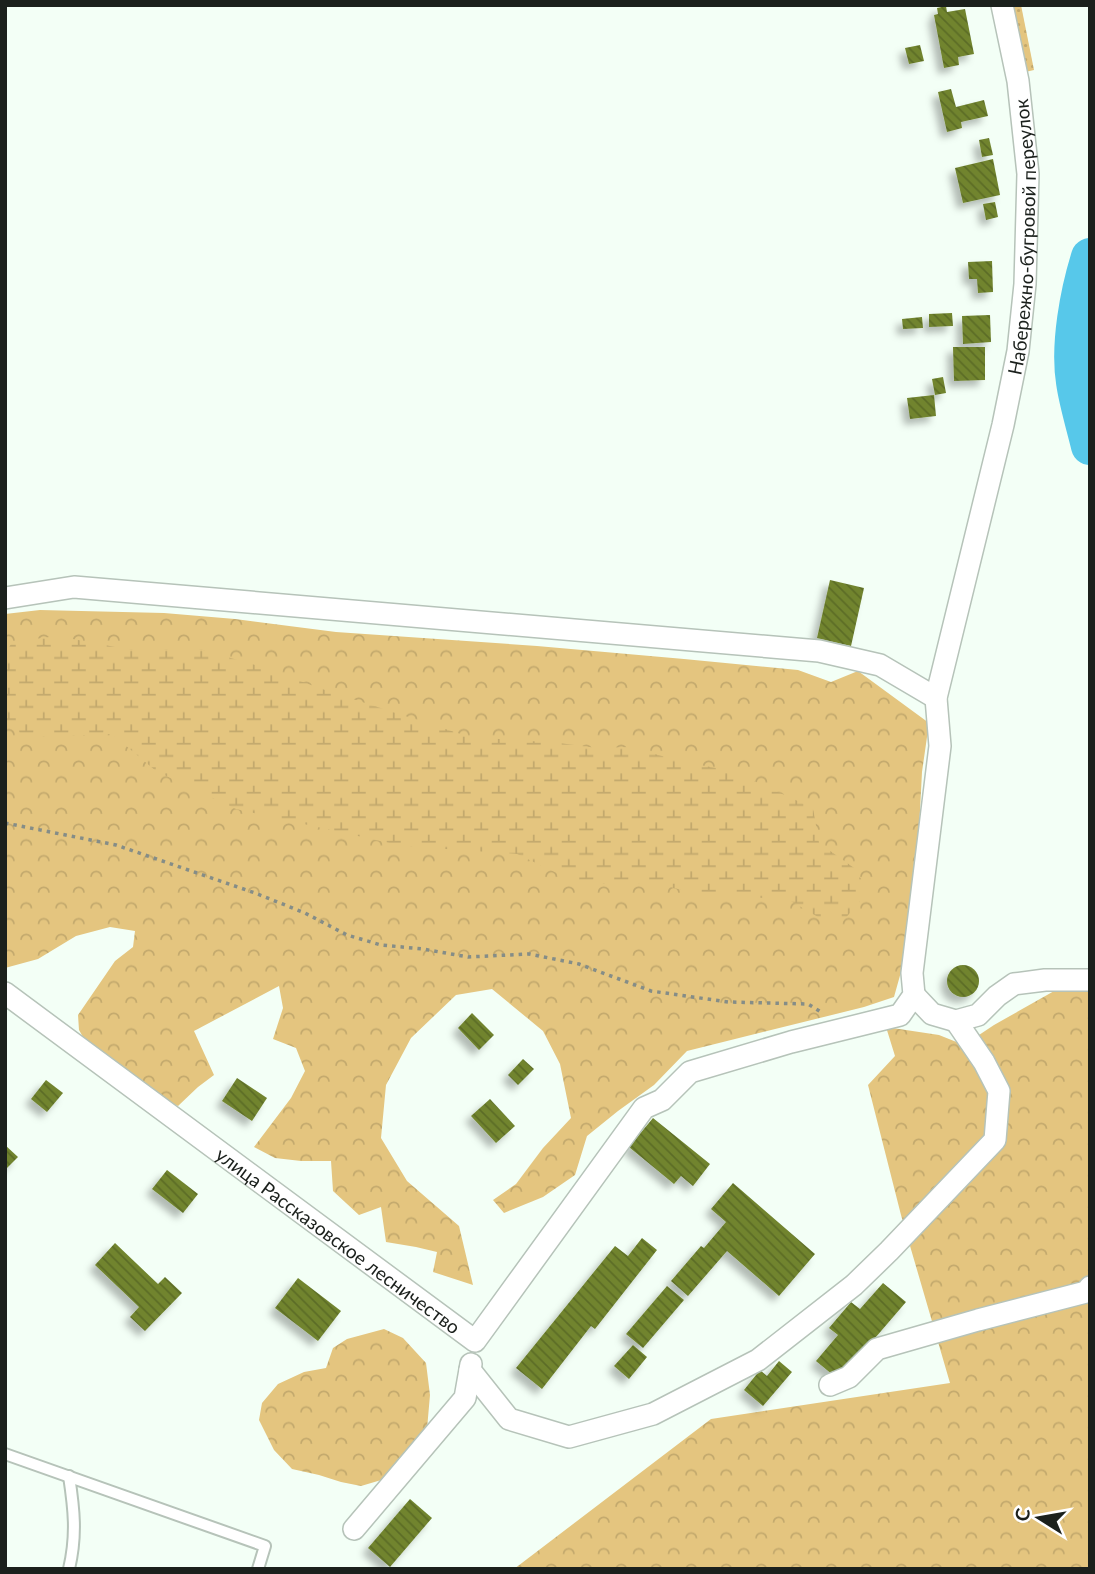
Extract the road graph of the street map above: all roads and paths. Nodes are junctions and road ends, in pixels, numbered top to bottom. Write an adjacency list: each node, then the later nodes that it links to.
1 (1002, 5): 3 (street, Набережно-бугровой переулок)
2 (5, 598): 3 (street)
3 (936, 698): 7 (street, Набережно-бугровой переулок)
4 (5, 823): 9 (path)
5 (1090, 980): 8 (street)
6 (5, 993): 11 (street, улица Рассказовское лесничество)
7 (914, 995): 8 (street); 9 (street)
8 (956, 1021): 12 (street)
9 (846, 1028): 11 (street, улица Рассказовское лесничество)
10 (1090, 1287): 13 (street)
11 (475, 1341): 12 (street)
12 (470, 1370): 16 (street)
13 (830, 1385)
14 (5, 1454): 15 (lane)
15 (69, 1476): 17 (lane); 18 (lane)
16 (354, 1529)
17 (69, 1569)
18 (258, 1569)

